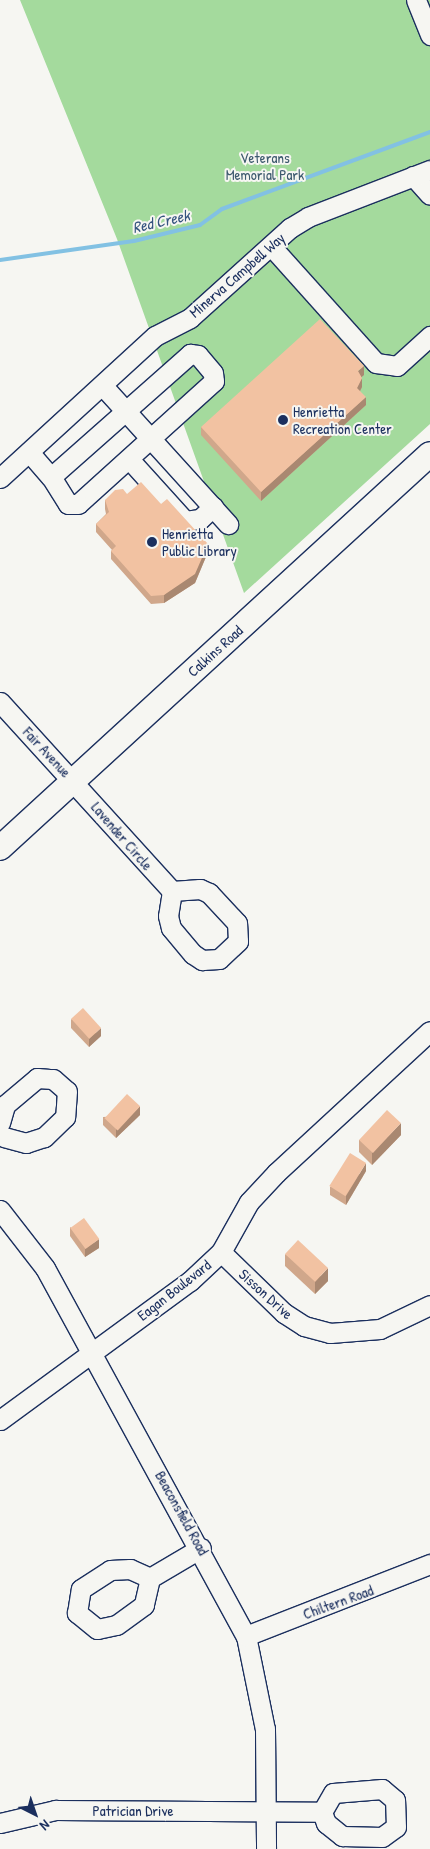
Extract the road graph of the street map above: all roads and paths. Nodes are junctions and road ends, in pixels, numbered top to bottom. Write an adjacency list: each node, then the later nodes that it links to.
1 (416, 0): 2 (street)
2 (430, 35)
3 (422, 173): 4 (street); 5 (street, Minerva Campbell Way)
4 (430, 195)
5 (271, 246): 6 (street); 7 (street, Minerva Campbell Way)
6 (430, 336)
7 (102, 385): 8 (street); 10 (street, Minerva Campbell Way)
8 (126, 411): 9 (street); 9 (street); 13 (street)
9 (151, 439): 12 (street); 15 (street)
10 (29, 452): 13 (street); 14 (street, Minerva Campbell Way)
11 (430, 454): 20 (main road, Calkins Road)
12 (129, 459): 13 (street); 16 (street)
13 (51, 477)
14 (0, 478)
15 (190, 482): 16 (street); 17 (street)
16 (168, 502): 17 (street)
17 (213, 507): 18 (street)
18 (228, 524)
19 (0, 702): 20 (street, Fair Avenue)
20 (73, 780): 21 (main road, Calkins Road); 22 (street, Lavender Circle)
21 (0, 848)
22 (172, 891)
23 (430, 1031): 25 (street, Eagan Boulevard)
24 (0, 1210): 27 (street, Beaconsfield Road)
25 (220, 1252): 26 (street, Sisson Drive); 27 (street, Eagan Boulevard)
26 (430, 1305)
27 (92, 1351): 28 (street, Eagan Boulevard); 29 (street, Beaconsfield Road)
28 (0, 1420)
29 (202, 1548): 31 (street); 32 (street, Beaconsfield Road)
30 (430, 1564): 32 (street, Chiltern Road)
31 (150, 1578)
32 (246, 1636): 33 (street, Beaconsfield Road)
33 (267, 1812): 34 (street, Patrician Drive); 35 (street, Patrician Drive); 36 (street, Beaconsfield Road)
34 (322, 1812)
35 (0, 1823)
36 (266, 1849)

